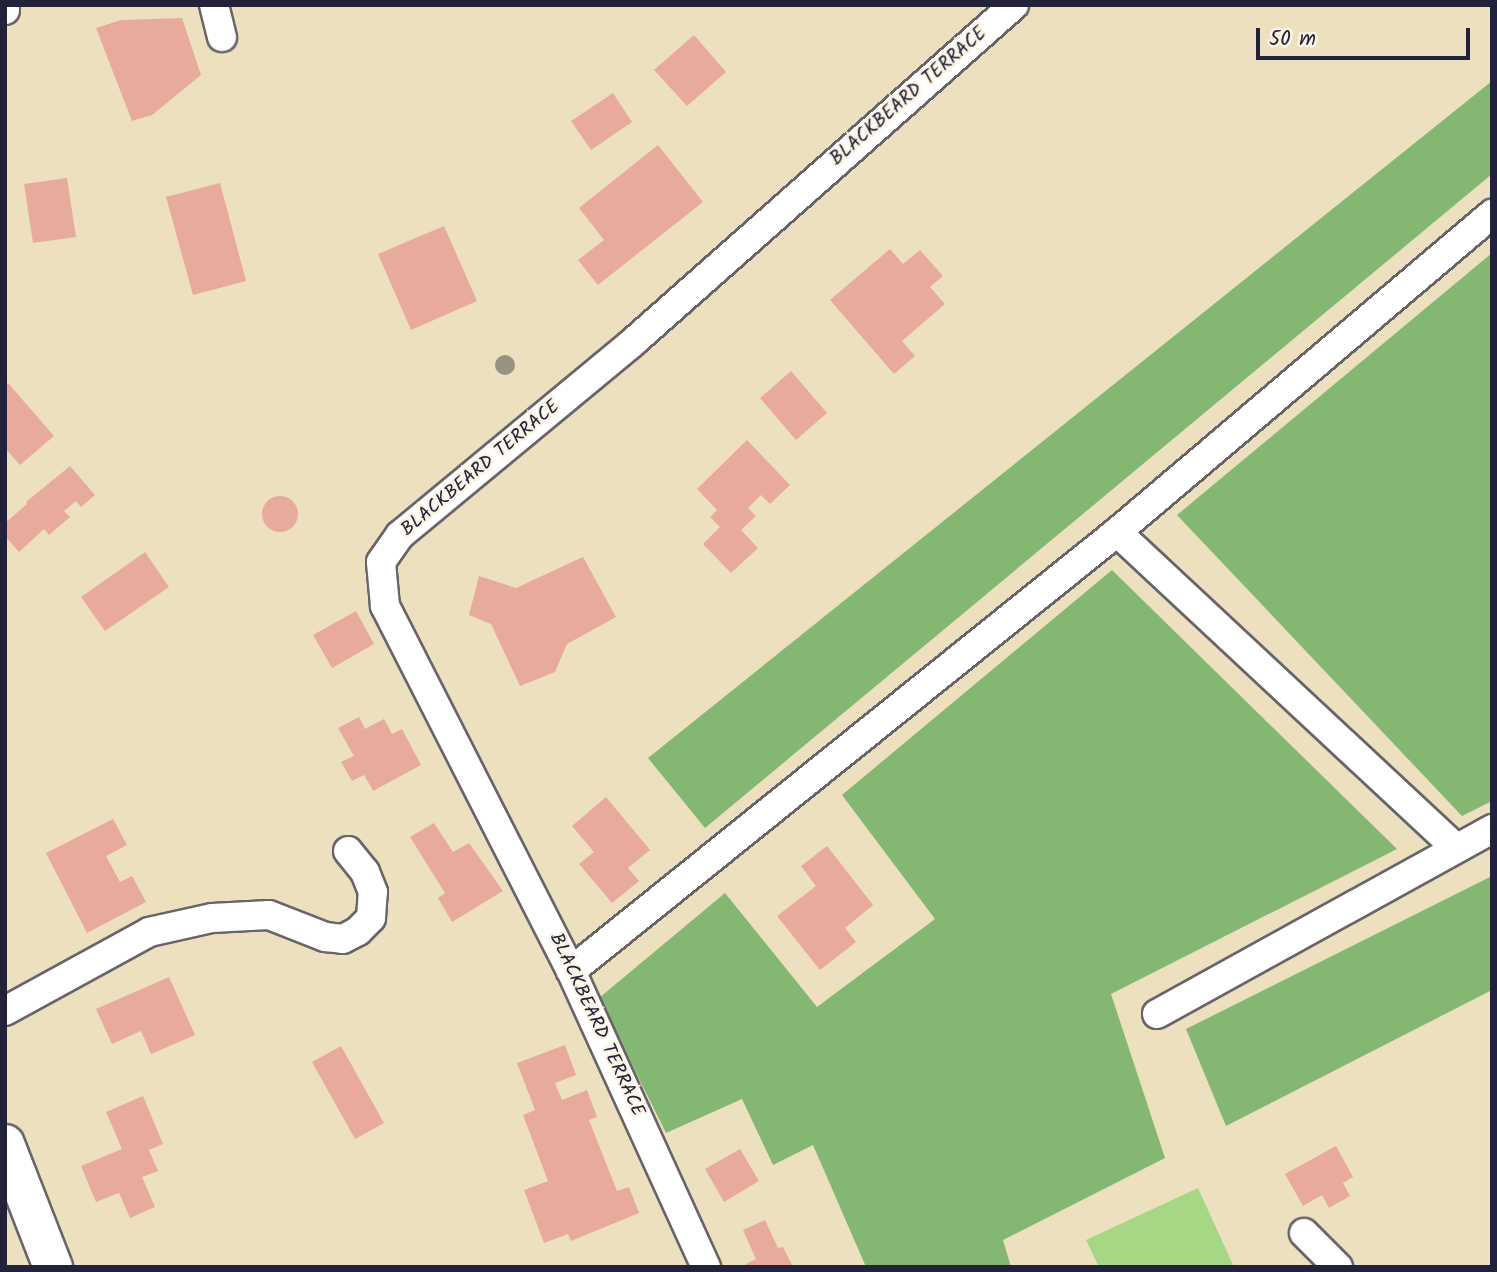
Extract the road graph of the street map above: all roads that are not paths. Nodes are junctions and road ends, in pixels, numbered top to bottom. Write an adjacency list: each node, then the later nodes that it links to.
1 (214, 5): 3 (street)
2 (1014, 5): 9 (street, BLACKBEARD TERRACE)
3 (222, 37)
4 (1492, 214): 5 (street)
5 (1117, 531): 7 (street); 9 (street)
6 (1492, 829): 7 (street)
7 (1455, 847): 11 (street)
8 (348, 851): 10 (street)
9 (572, 971): 15 (street, BLACKBEARD TERRACE)
10 (5, 1011)
11 (1157, 1014)
12 (5, 1144): 14 (highway)
13 (1304, 1234): 16 (street)
14 (53, 1267)
15 (706, 1267)
16 (1338, 1267)

